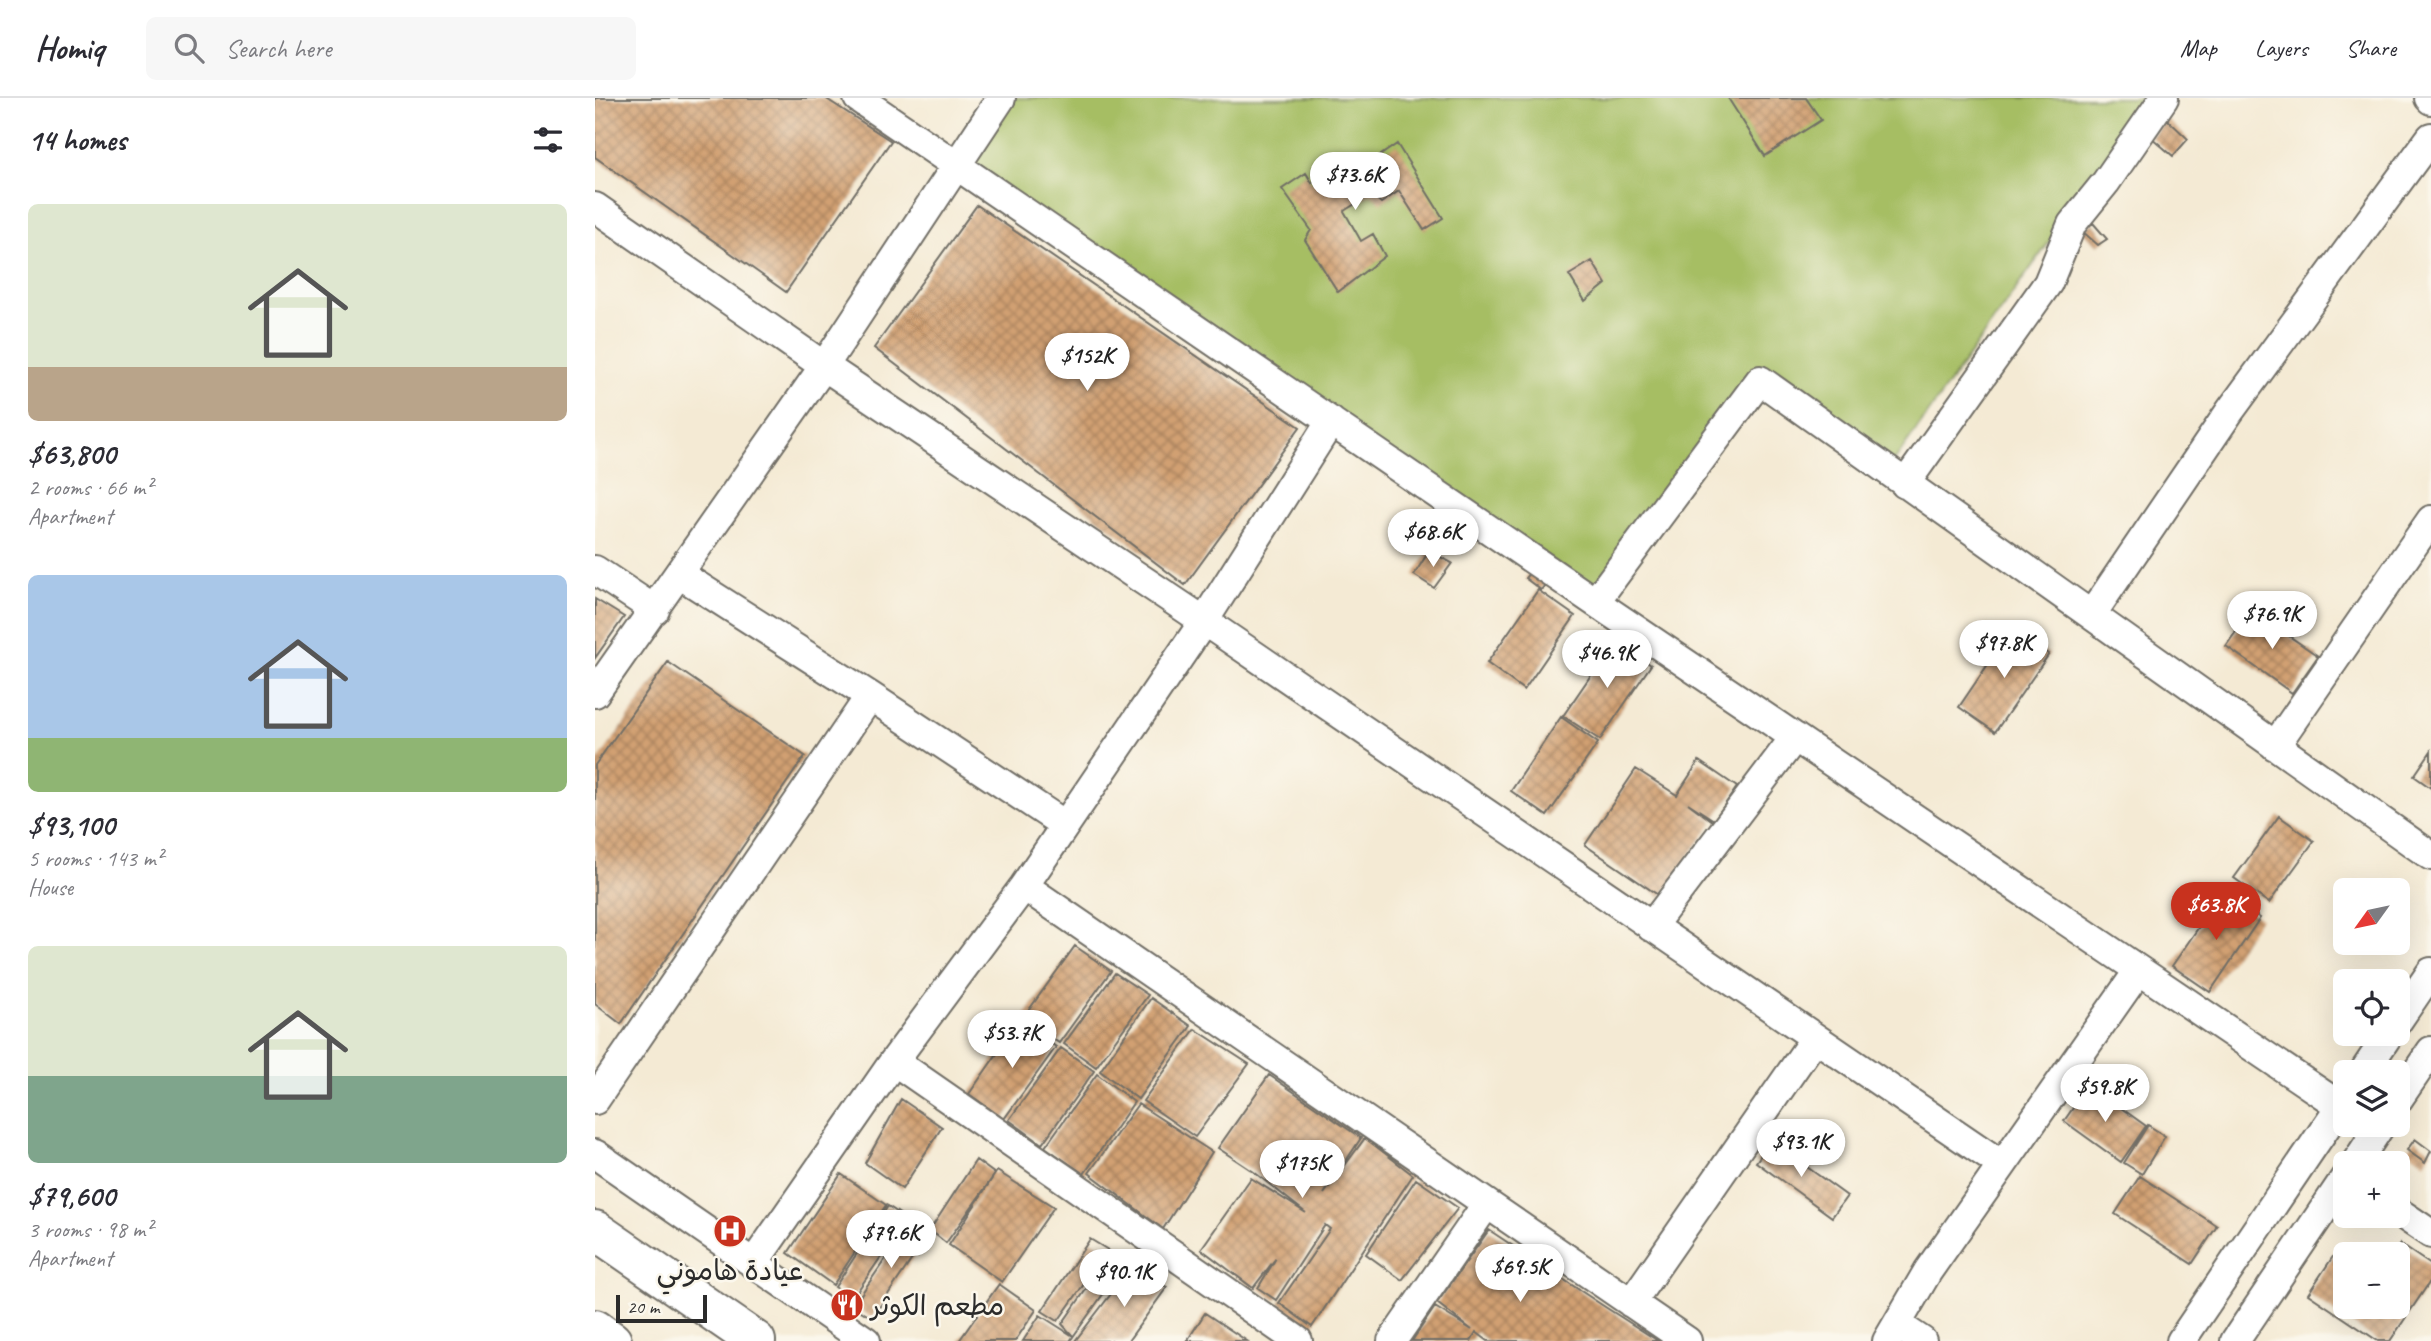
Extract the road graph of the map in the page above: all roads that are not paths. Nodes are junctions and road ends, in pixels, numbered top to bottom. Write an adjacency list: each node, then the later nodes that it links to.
1 (858, 98): 5 (street)
2 (1001, 98): 5 (street)
3 (2164, 98): 9 (street)
4 (2431, 137): 15 (street)
5 (959, 165): 7 (street); 8 (street)
6 (595, 207): 7 (street)
7 (824, 366): 12 (street); 16 (street)
8 (1332, 421): 13 (street); 16 (street)
9 (1905, 484): 13 (street); 15 (street)
10 (2431, 520): 20 (street)
11 (595, 570): 14 (street)
12 (679, 574): 14 (street); 18 (street)
13 (1595, 602): 19 (street)
14 (655, 610): 17 (street)
15 (2092, 614): 20 (street)
16 (1204, 621): 21 (street); 24 (street)
17 (595, 693)
18 (870, 696): 21 (street); 33 (street)
19 (1795, 737): 24 (street); 25 (street)
20 (2276, 746): 22 (street)
21 (1065, 825): 23 (street)
22 (2431, 856)
23 (1024, 886): 30 (street); 38 (street)
24 (1651, 927): 28 (street)
25 (2139, 970): 32 (street); 36 (street)
26 (2431, 972): 27 (street)
27 (2410, 1003)
28 (1815, 1038): 36 (street); 43 (street)
29 (2431, 1051): 31 (street)
30 (894, 1061): 42 (street); 45 (street)
31 (2410, 1082)
32 (2333, 1096)
33 (595, 1100)
34 (2333, 1118): 54 (street)
35 (595, 1154): 42 (street)
36 (2003, 1165): 46 (street)
37 (2333, 1196): 55 (street)
38 (1486, 1205): 43 (street); 51 (street)
39 (2410, 1220): 41 (street)
40 (595, 1230): 48 (main road)
41 (2431, 1234)
42 (753, 1264): 49 (street)
43 (1631, 1303): 52 (street)
44 (595, 1329): 47 (main road)
45 (1265, 1332): 50 (street)
46 (1893, 1333): 53 (street)
47 (612, 1341)
48 (756, 1341)
49 (866, 1341)
50 (1298, 1341)
51 (1392, 1341)
52 (1687, 1341)
53 (1921, 1341)
54 (2181, 1341)
55 (2235, 1341)

